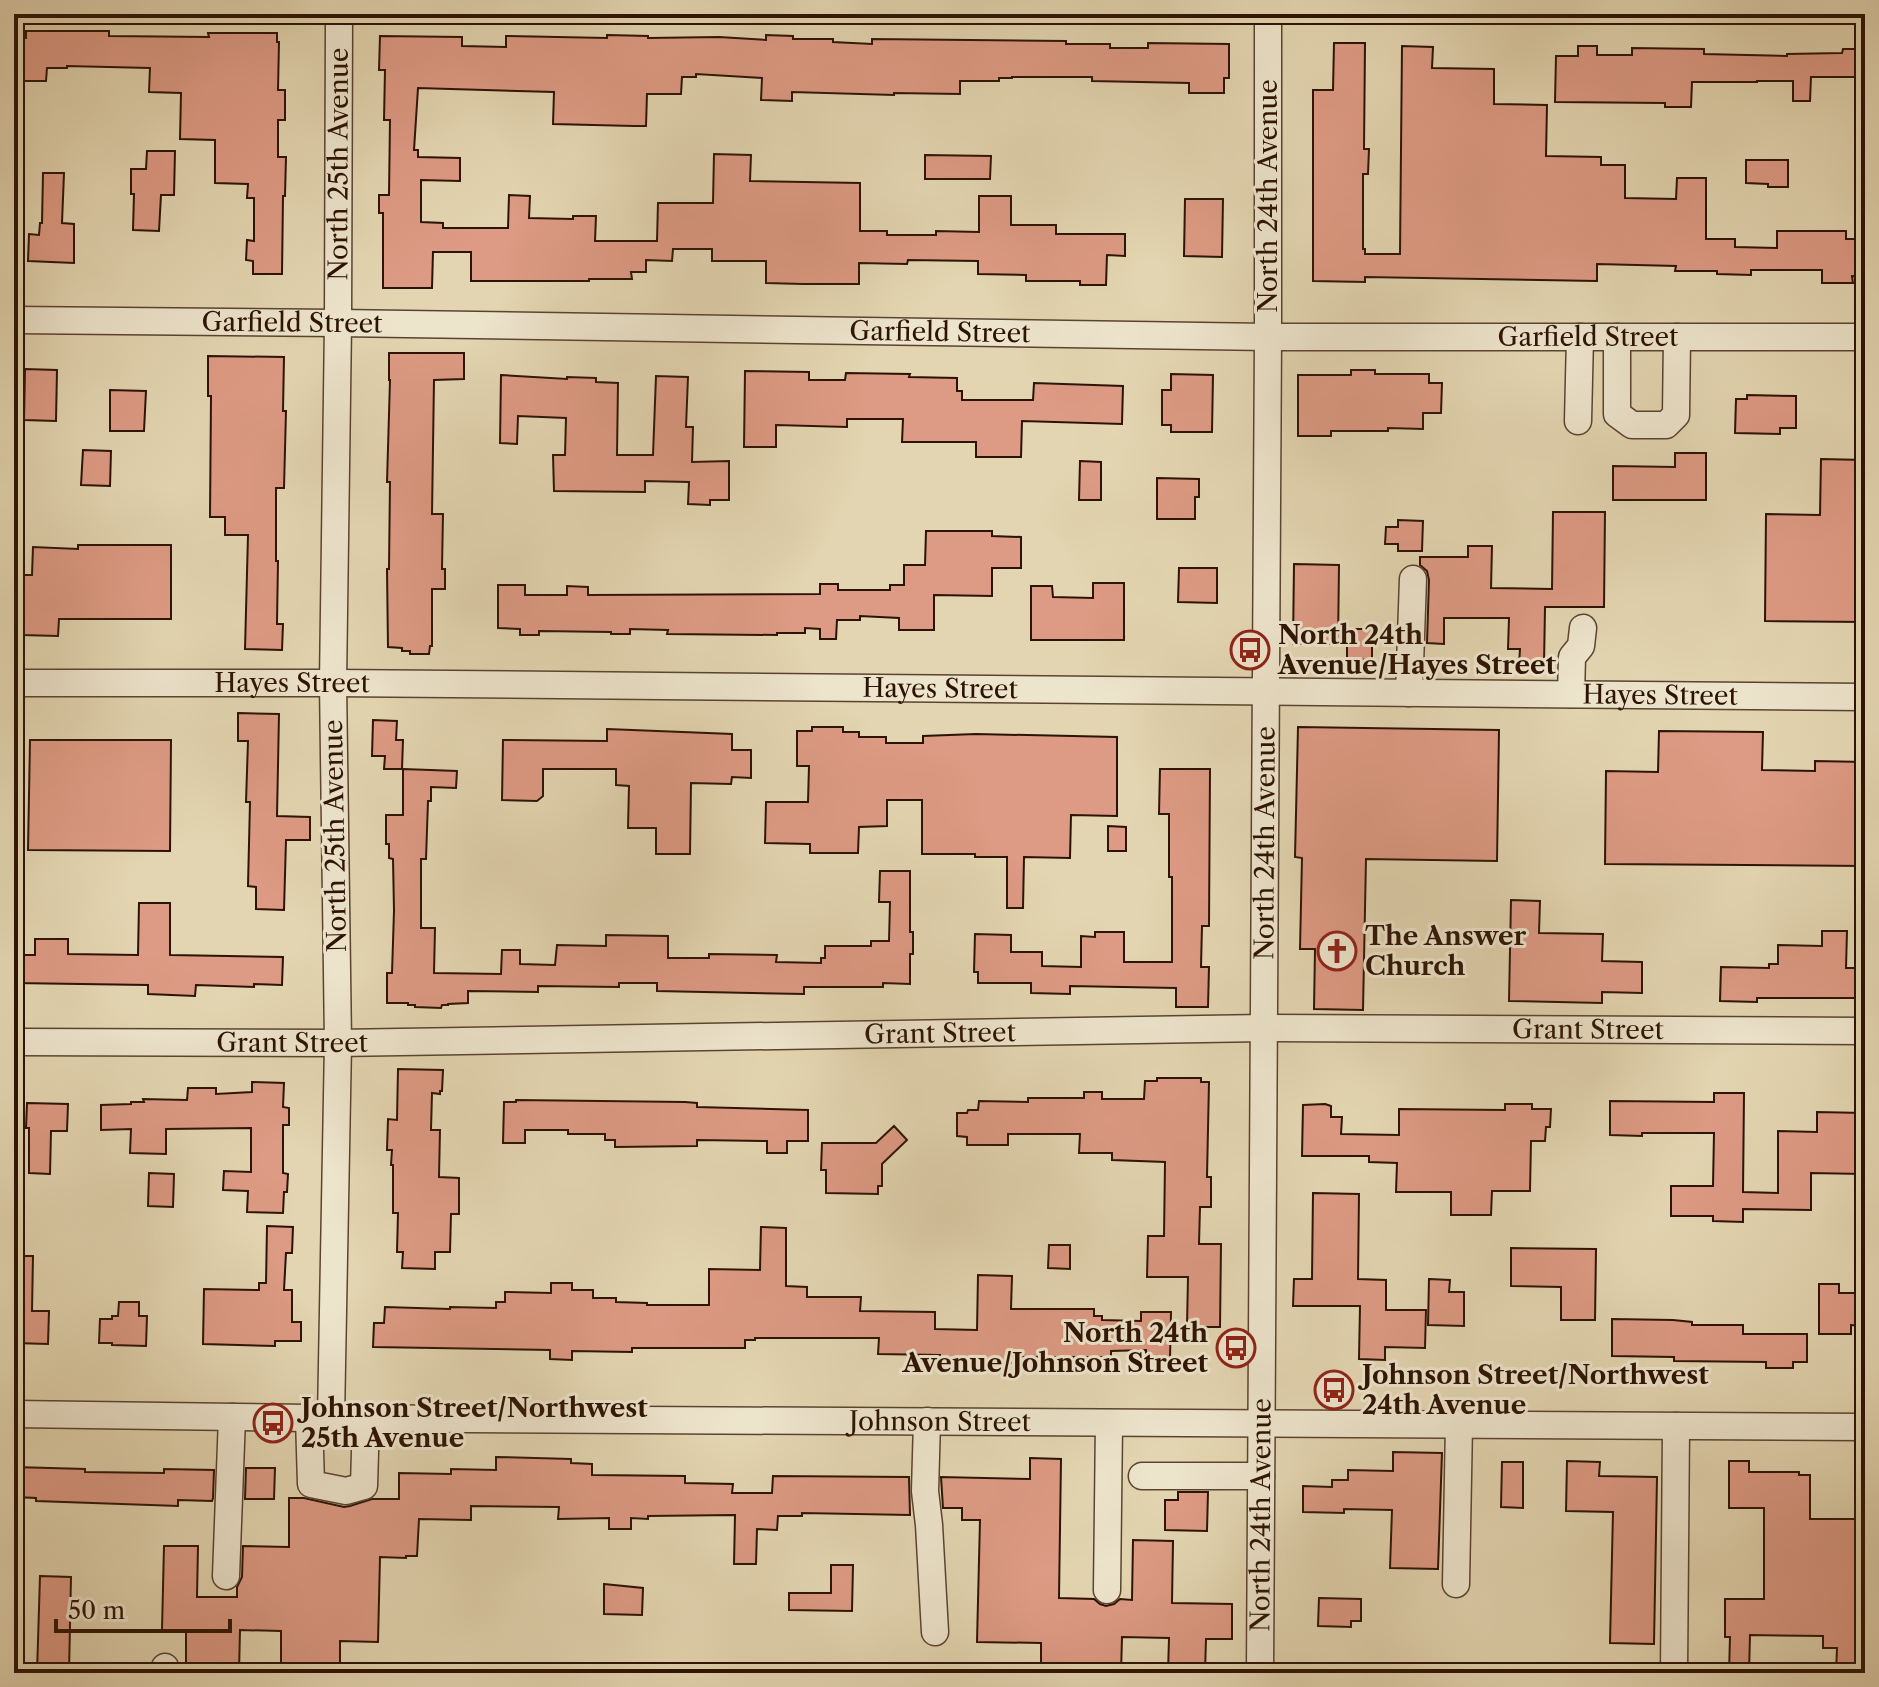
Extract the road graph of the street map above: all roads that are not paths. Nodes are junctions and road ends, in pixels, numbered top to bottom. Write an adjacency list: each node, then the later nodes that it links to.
1 (339, 14): 4 (street, North 25th Avenue)
2 (1268, 14): 5 (street, North 24th Avenue)
3 (14, 320): 4 (street, Garfield Street)
4 (338, 323): 5 (street, Garfield Street); 14 (street, North 25th Avenue)
5 (1268, 337): 6 (street, Garfield Street); 15 (street, North 24th Avenue)
6 (1580, 337): 7 (street, Garfield Street); 10 (street)
7 (1617, 337): 8 (street, Garfield Street); 8 (street)
8 (1677, 337): 9 (street, Garfield Street)
9 (1865, 337)
10 (1578, 421)
11 (1413, 579): 16 (street)
12 (1583, 628): 17 (street)
13 (14, 683): 14 (street, Hayes Street)
14 (333, 683): 15 (street, Hayes Street); 22 (street, North 25th Avenue)
15 (1266, 691): 16 (street, Hayes Street); 19 (street, North 24th Avenue)
16 (1409, 693): 17 (street, Hayes Street)
17 (1571, 694): 18 (street, Hayes Street)
18 (1865, 697)
19 (1264, 1028): 20 (street, Grant Street); 22 (street, Grant Street); 29 (street, North 24th Avenue)
20 (1865, 1031)
21 (14, 1042): 22 (street, Grant Street)
22 (338, 1043): 25 (street, North 25th Avenue)
23 (14, 1414): 24 (street, Johnson Street)
24 (232, 1417): 25 (street, Johnson Street); 35 (street)
25 (320, 1418): 26 (street, Johnson Street); 26 (street, North 25th Avenue)
26 (366, 1418): 27 (street, Johnson Street)
27 (927, 1421): 28 (street, Johnson Street); 38 (street)
28 (1109, 1423): 29 (street, Johnson Street); 37 (street)
29 (1261, 1423): 30 (street, Johnson Street); 34 (street, North 24th Avenue)
30 (1459, 1424): 31 (street, Johnson Street); 36 (street)
31 (1676, 1426): 32 (street, Johnson Street); 40 (street)
32 (1865, 1427)
33 (1142, 1476): 34 (street)
34 (1261, 1476): 39 (street, North 24th Avenue)
35 (226, 1576)
36 (1456, 1584)
37 (1107, 1590)
38 (935, 1632)
39 (1260, 1673)
40 (1674, 1673)

